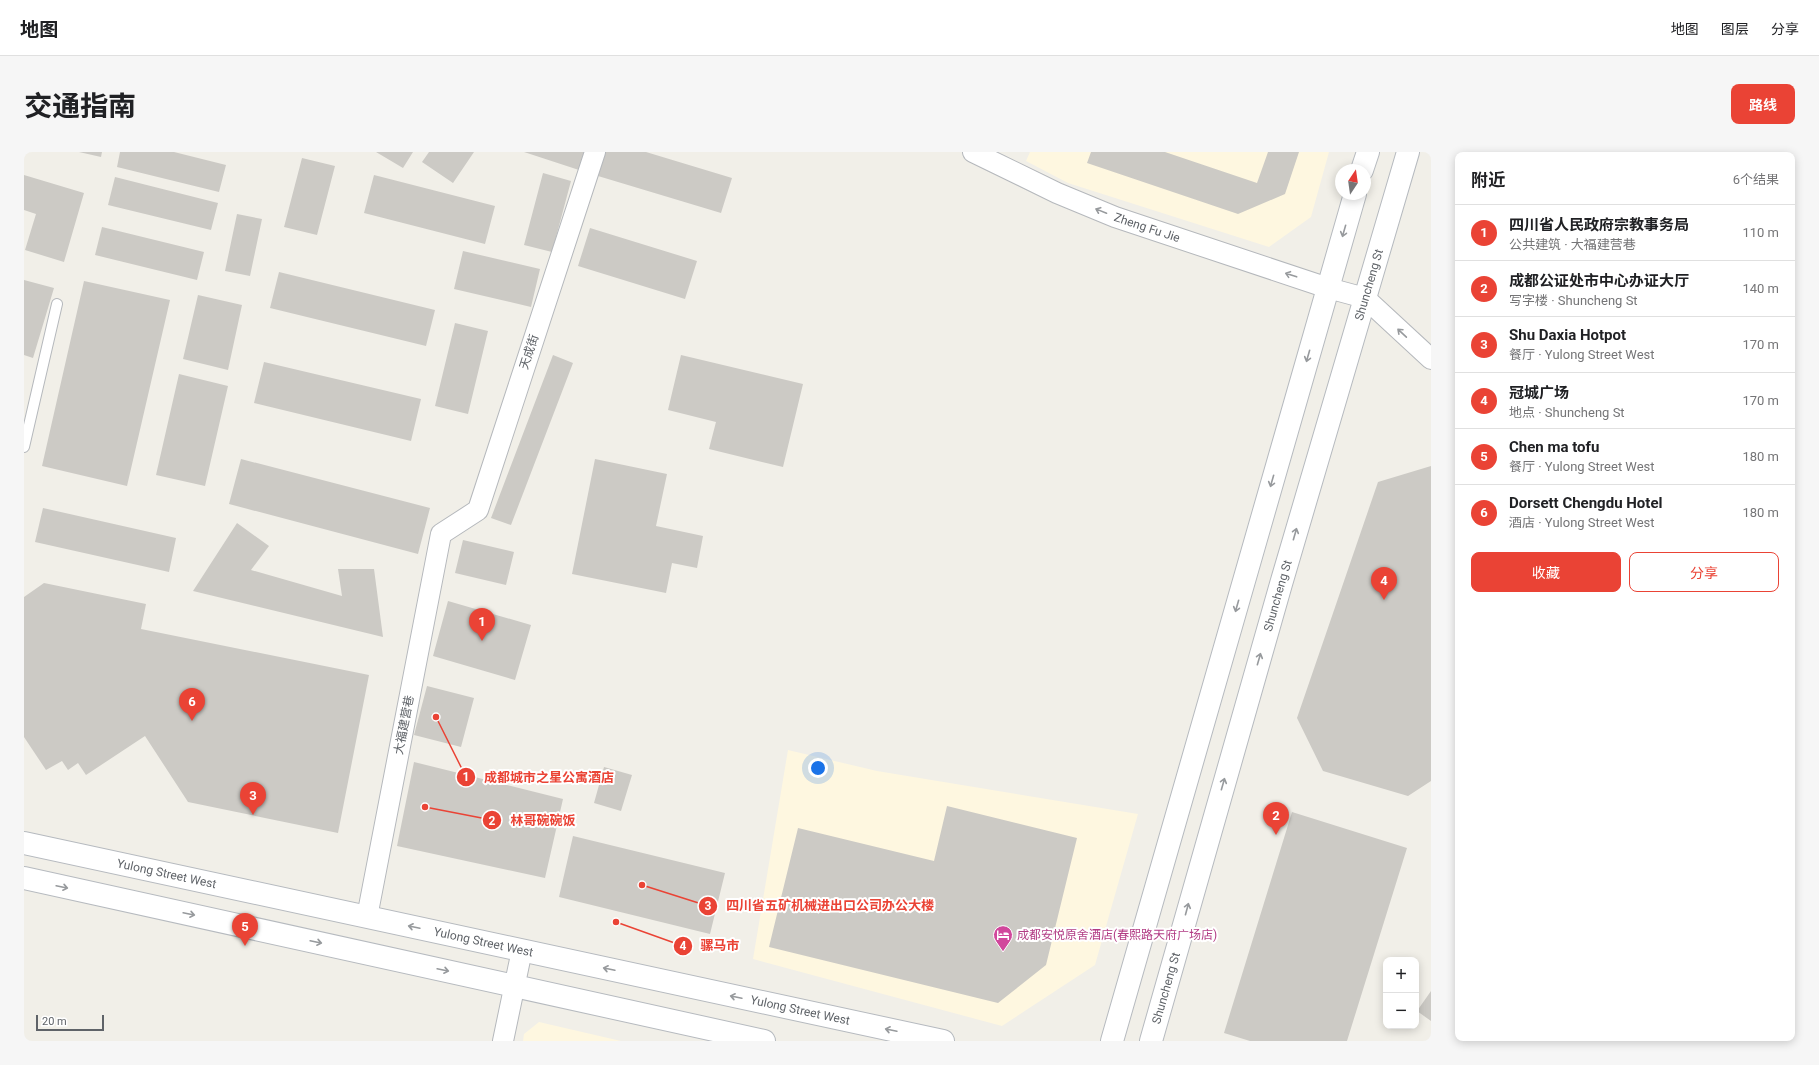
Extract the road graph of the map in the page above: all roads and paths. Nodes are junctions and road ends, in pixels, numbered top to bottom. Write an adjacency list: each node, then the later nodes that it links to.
1 (595, 152): 12 (street, 天成街)
2 (973, 152): 7 (street, Zheng Fu Jie, one-way to 2)
3 (1368, 152): 5 (main road)
4 (1408, 152): 8 (main road, Shuncheng St)
5 (1364, 164)
6 (1353, 200): 7 (main road, one-way to 7)
7 (1328, 288): 8 (street, Zheng Fu Jie); 21 (main road, one-way to 21)
8 (1365, 298): 10 (street, one-way to 8); 22 (main road, Shuncheng St, one-way to 8)
9 (57, 304): 11 (lane)
10 (1431, 359)
11 (24, 447)
12 (441, 534): 15 (street, 大福建营巷)
13 (24, 843): 15 (main road, Yulong Street West)
14 (24, 878): 17 (main road, one-way to 17)
15 (367, 917): 16 (main road, Yulong Street West, one-way to 15)
16 (522, 950): 17 (street); 20 (main road, Yulong Street West, one-way to 16)
17 (515, 986): 18 (street); 19 (main road)
18 (503, 1041)
19 (764, 1041)
20 (943, 1041)
21 (1112, 1041)
22 (1151, 1041)

